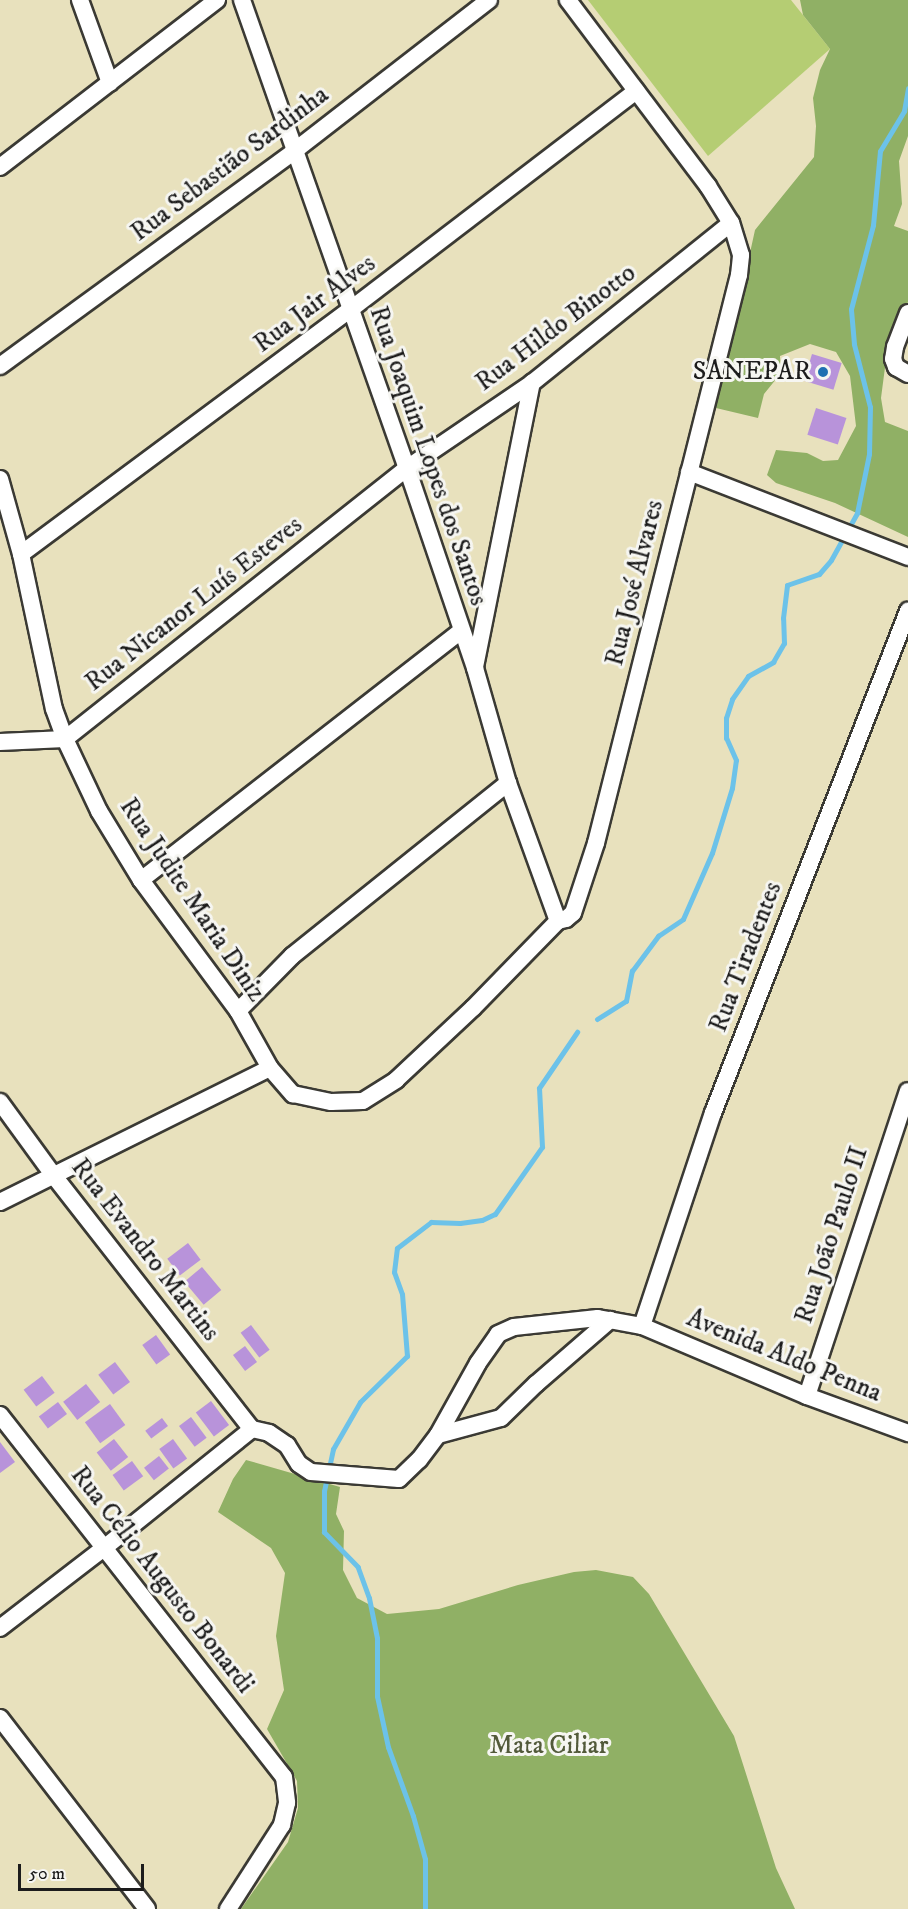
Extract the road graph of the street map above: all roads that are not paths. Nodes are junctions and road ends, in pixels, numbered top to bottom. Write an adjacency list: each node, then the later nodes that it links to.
1 (80, 0): 6 (street)
2 (217, 0): 6 (street)
3 (242, 0): 8 (street, Rua Joaquim Lopes dos Santos)
4 (489, 0): 8 (street, Rua Sebastião Sardinha)
5 (567, 0): 7 (street)
6 (110, 83): 9 (street)
7 (636, 91): 10 (street); 11 (street, Rua Jair Alves)
8 (293, 152): 11 (street, Rua Joaquim Lopes dos Santos); 13 (street, Rua Sebastião Sardinha)
9 (0, 167)
10 (731, 223): 15 (street, Rua Hildo Binotto); 17 (street, Rua José Alvares)
11 (351, 309): 16 (street, Rua Joaquim Lopes dos Santos); 19 (street, Rua Jair Alves)
12 (908, 313): 14 (street)
13 (0, 366)
14 (905, 372)
15 (531, 383): 16 (street, Rua Hildo Binotto); 23 (street)
16 (406, 468): 22 (street, Rua Joaquim Lopes dos Santos); 24 (street, Rua Nicanor Luís Esteves)
17 (689, 472): 20 (street); 28 (street, Rua José Alvares)
18 (0, 479): 19 (street, Rua Judite Maria Diniz)
19 (21, 554): 24 (street, Rua Judite Maria Diniz)
20 (908, 557)
21 (908, 611): 37 (street, Rua Tiradentes)
22 (461, 631): 23 (street, Rua Joaquim Lopes dos Santos); 27 (street)
23 (475, 668): 26 (street, Rua Joaquim Lopes dos Santos)
24 (65, 739): 25 (street); 27 (street, Rua Judite Maria Diniz)
25 (0, 742)
26 (508, 783): 28 (street, Rua Joaquim Lopes dos Santos); 29 (street)
27 (141, 880): 29 (street, Rua Judite Maria Diniz)
28 (562, 920): 33 (street, Rua José Alvares)
29 (238, 1011): 30 (street, Rua Judite Maria Diniz)
30 (270, 1068): 33 (street, Rua Judite Maria Diniz); 34 (street)
31 (908, 1090): 38 (street, Rua João Paulo II)
32 (0, 1102): 34 (street, Rua Evandro Martins)
33 (331, 1102)
34 (54, 1176): 35 (street); 40 (street, Rua Evandro Martins)
35 (0, 1202)
36 (610, 1320): 37 (street, Avenida Aldo Penna); 42 (street); 42 (street, Avenida Aldo Penna)
37 (642, 1326): 38 (street, Avenida Aldo Penna)
38 (807, 1396): 41 (street, Avenida Aldo Penna)
39 (0, 1415): 43 (street, Rua Célio Augusto Bonardi)
40 (252, 1429): 42 (street, Avenida Aldo Penna); 43 (street)
41 (908, 1433)
42 (438, 1435)
43 (104, 1548): 44 (street); 47 (street, Rua Célio Augusto Bonardi)
44 (0, 1628)
45 (0, 1718): 46 (street)
46 (147, 1909)
47 (228, 1909)

